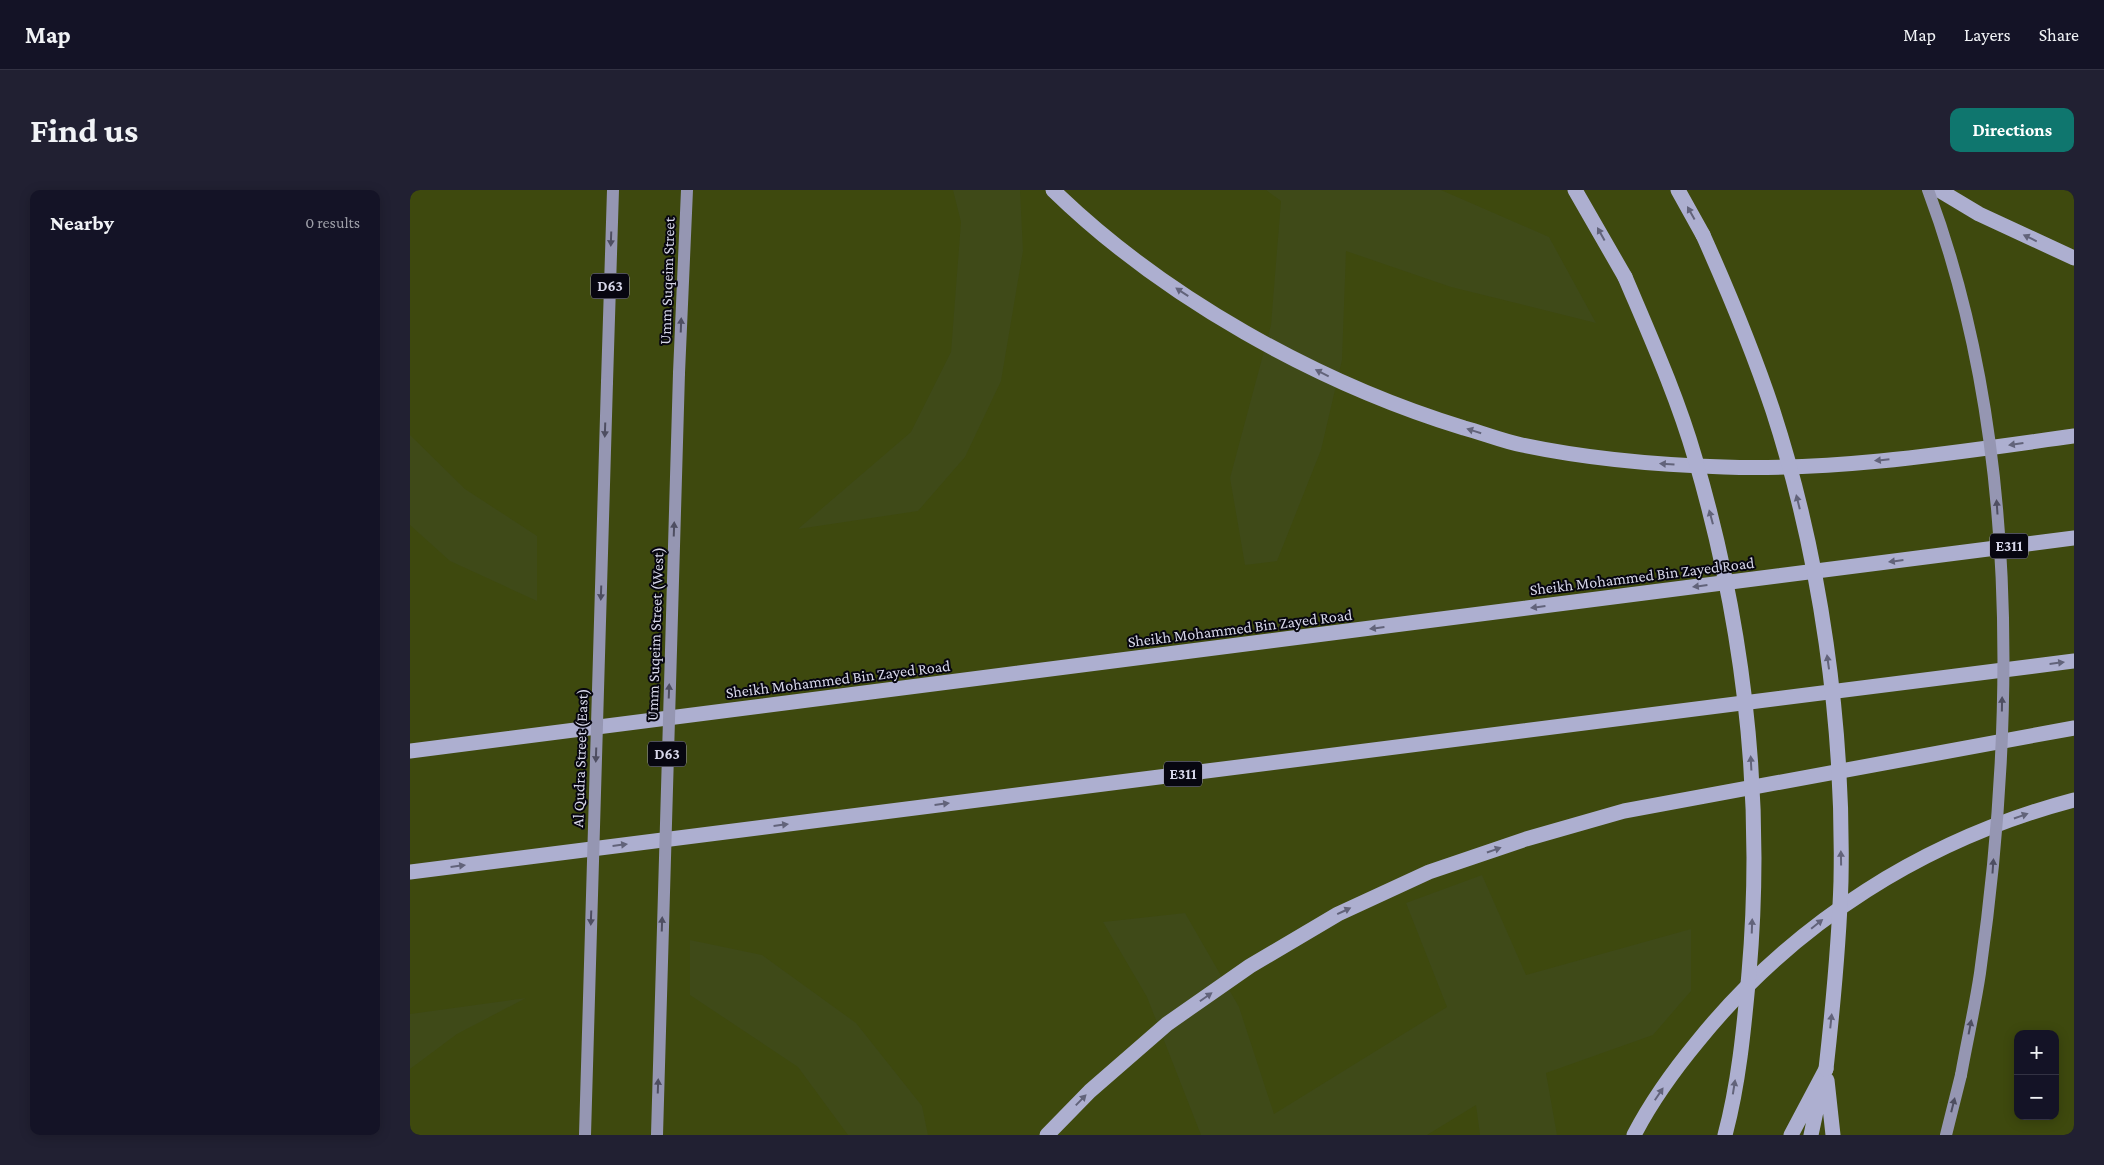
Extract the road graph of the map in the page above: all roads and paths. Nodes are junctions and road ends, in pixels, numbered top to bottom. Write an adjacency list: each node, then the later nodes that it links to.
1 (613, 190): 18 (main road, Al Qudra Street (East) / D63, one-way to 18, bridge)
2 (687, 190): 9 (main road, Umm Suqeim Street / D63, one-way to 2)
3 (1053, 190): 10 (highway, one-way to 3)
4 (1575, 190): 22 (highway, one-way to 4, bridge)
5 (1678, 190): 17 (highway, one-way to 5, bridge)
6 (1928, 190): 26 (main road, one-way to 6, bridge)
7 (1939, 190): 8 (highway, one-way to 7)
8 (2074, 258)
9 (679, 373): 19 (main road, Umm Suqeim Street (West) / D63, one-way to 9, bridge)
10 (2074, 436)
11 (2074, 538): 14 (highway, Sheikh Mohammed Bin Zayed Road / E311, one-way to 14)
12 (2074, 661): 16 (highway, E311, one-way to 12)
13 (2074, 728): 20 (highway, one-way to 13)
14 (410, 751)
15 (2074, 800): 21 (highway, one-way to 15)
16 (410, 872)
17 (1826, 1069): 23 (highway); 24 (highway); 25 (highway)
18 (585, 1135)
19 (656, 1135)
20 (1047, 1135)
21 (1634, 1135)
22 (1725, 1135)
23 (1791, 1135)
24 (1811, 1135)
25 (1833, 1135)
26 (1946, 1135)

